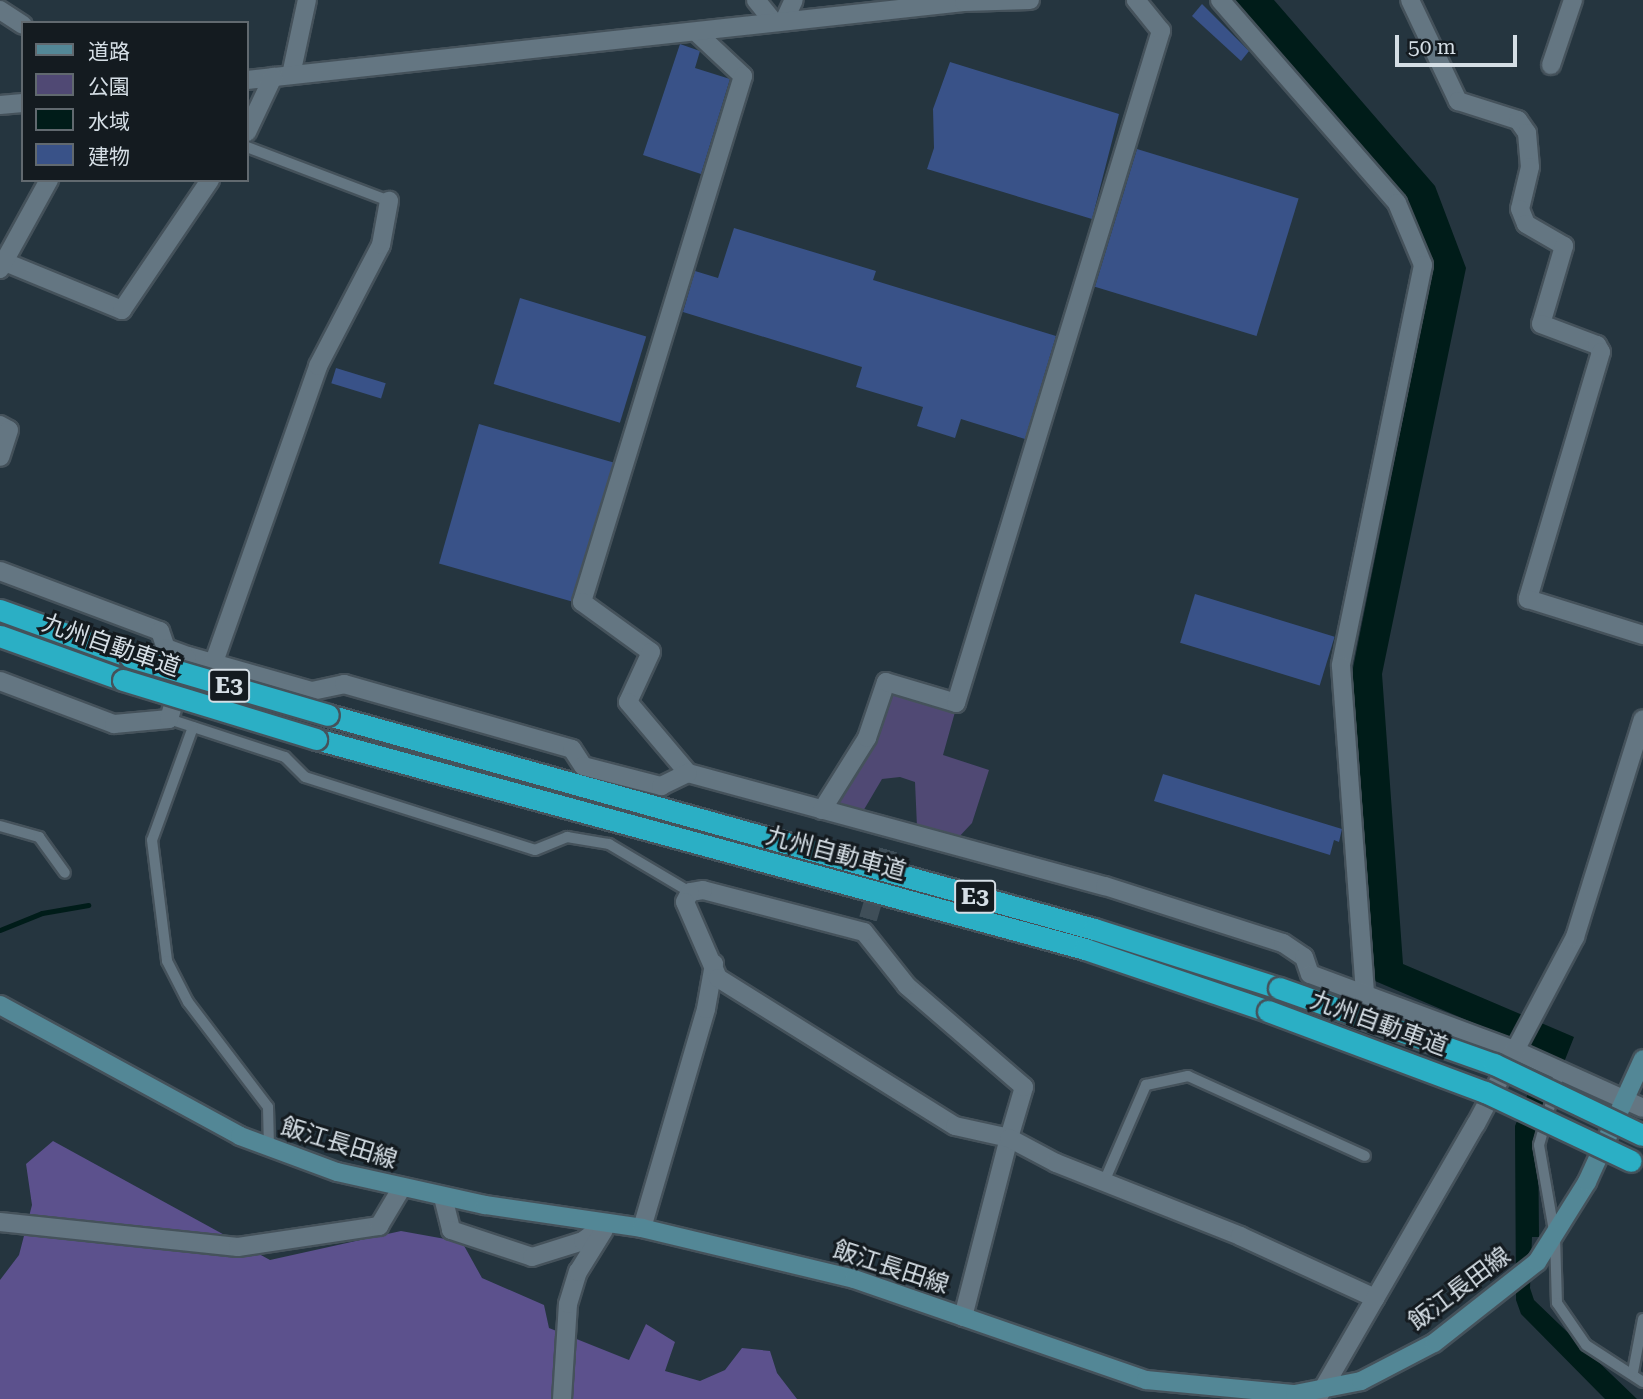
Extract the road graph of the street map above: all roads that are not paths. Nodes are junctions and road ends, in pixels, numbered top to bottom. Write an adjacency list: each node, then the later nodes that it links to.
1 (307, 0): 15 (street)
2 (756, 0): 11 (street)
3 (794, 0): 11 (street)
4 (1030, 0): 9 (street)
5 (1136, 0): 39 (street)
6 (1220, 0): 45 (street)
7 (1410, 0): 29 (street)
8 (1573, 0): 14 (street)
9 (965, 1): 11 (street)
10 (0, 10): 12 (street)
11 (779, 22): 13 (street)
12 (21, 23)
13 (697, 33): 15 (street); 37 (street)
14 (1551, 65)
15 (282, 76): 16 (street); 19 (street)
16 (248, 80)
17 (21, 103): 18 (street)
18 (0, 105)
19 (248, 130)
20 (248, 147): 23 (lane)
21 (48, 182): 24 (street)
22 (209, 182): 24 (street)
23 (389, 201): 32 (street)
24 (1, 263)
25 (0, 425): 26 (street)
26 (0, 457)
27 (0, 571): 31 (street)
28 (0, 610): 38 (highway, 九州自動車道 / E3, bridge)
29 (1643, 635)
30 (0, 636): 38 (highway, 九州自動車道 / E3, bridge)
31 (188, 656): 32 (street); 34 (street)
32 (214, 662): 37 (street)
33 (0, 681): 34 (street)
34 (169, 719): 36 (lane)
35 (1643, 719): 47 (street)
36 (193, 727): 43 (lane); 54 (lane)
37 (688, 772): 39 (street)
38 (552, 791): 40 (highway, 九州自動車道 / E3)
39 (822, 810): 45 (street)
40 (667, 824): 52 (highway, 九州自動車道 / E3, bridge); 56 (highway, 九州自動車道 / E3, bridge)
41 (0, 826): 42 (lane)
42 (65, 873)
43 (690, 892): 44 (street); 53 (street)
44 (714, 964): 53 (street); 62 (street)
45 (1365, 994): 47 (street)
46 (0, 1005): 54 (main road, 飯江長田線)
47 (1515, 1047): 49 (street); 64 (street)
48 (1643, 1059): 50 (main road, 飯江長田線)
49 (1562, 1071): 50 (street); 63 (lane)
50 (1625, 1100): 51 (street); 63 (main road, 飯江長田線)
51 (1643, 1108)
52 (1643, 1135)
53 (1009, 1138): 57 (street); 65 (street)
54 (269, 1148): 58 (main road, 飯江長田線)
55 (1365, 1156): 57 (lane)
56 (1637, 1164)
57 (1104, 1182): 64 (street)
58 (401, 1189): 59 (main road, 飯江長田線); 60 (street)
59 (443, 1197): 61 (main road, 飯江長田線); 61 (street)
60 (0, 1222)
61 (607, 1223): 62 (main road, 飯江長田線); 71 (street)
62 (642, 1228): 65 (main road, 飯江長田線)
63 (1555, 1237): 67 (lane); 69 (main road, 飯江長田線)
64 (1375, 1298): 69 (street)
65 (963, 1317): 70 (main road, 飯江長田線)
66 (1643, 1319): 67 (lane)
67 (1633, 1372): 68 (lane)
68 (1643, 1382)
69 (1321, 1394): 70 (main road, 飯江長田線)
70 (1250, 1396)
71 (562, 1399)

